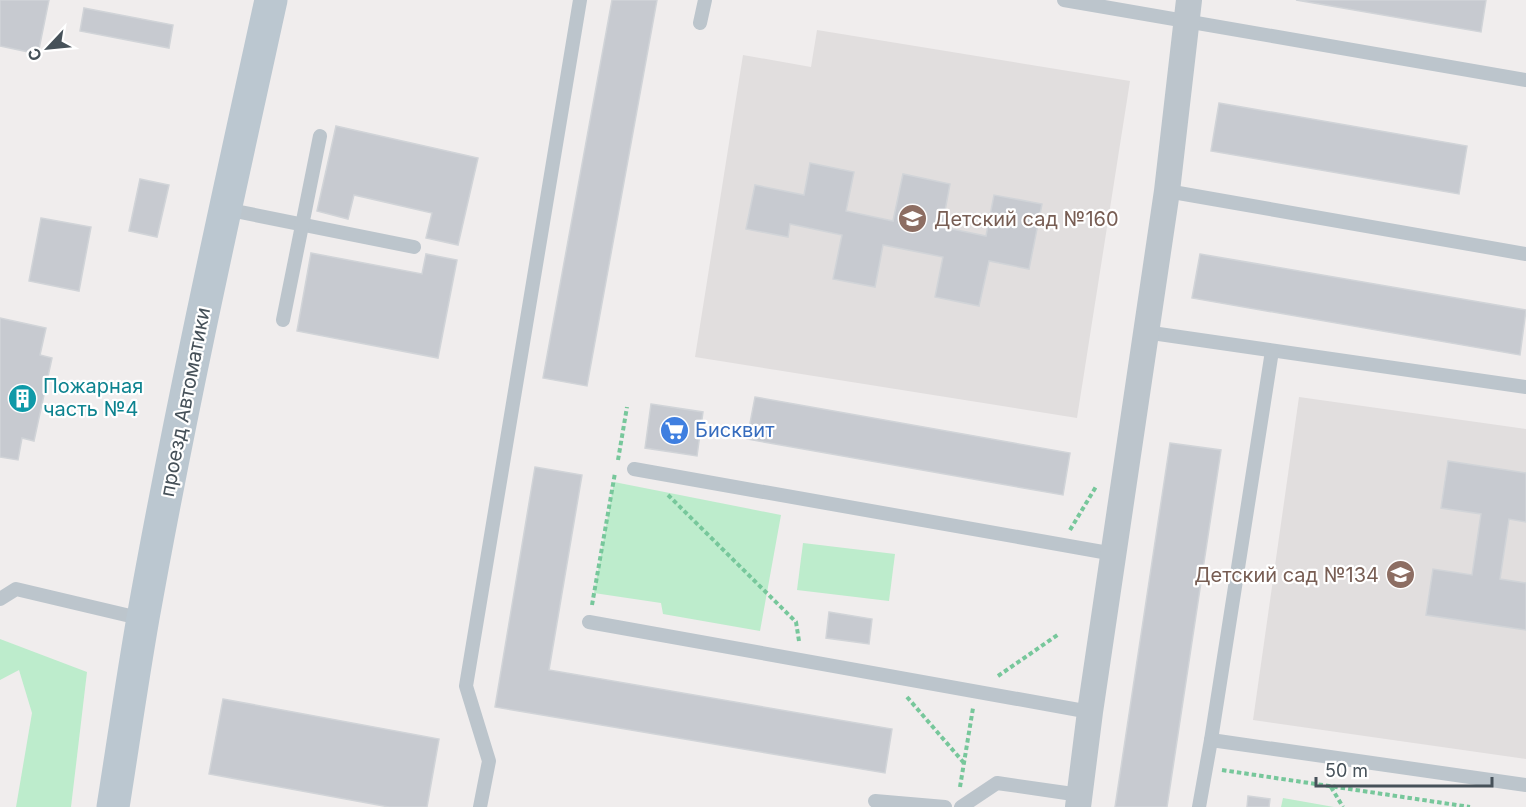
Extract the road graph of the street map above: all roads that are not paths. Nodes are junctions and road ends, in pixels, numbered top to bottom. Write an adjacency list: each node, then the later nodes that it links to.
1 (271, 0): 10 (main road, проезд Автоматики)
2 (580, 0): 29 (lane)
3 (705, 0): 6 (lane)
4 (1064, 0): 5 (lane)
5 (1188, 10): 7 (lane); 9 (street)
6 (700, 23)
7 (1526, 80)
8 (320, 136): 11 (lane)
9 (1167, 191): 13 (lane); 15 (street)
10 (225, 209): 11 (lane); 21 (main road, проезд Автоматики)
11 (302, 224): 12 (lane); 14 (lane)
12 (414, 247)
13 (1526, 254)
14 (283, 320)
15 (1145, 332): 16 (lane); 19 (street)
16 (1272, 351): 17 (lane); 24 (lane)
17 (1526, 387)
18 (634, 469): 19 (lane)
19 (1114, 554): 23 (street)
20 (0, 599): 21 (lane)
21 (143, 619): 28 (main road, проезд Автоматики)
22 (589, 622): 23 (lane)
23 (1090, 712): 27 (street)
24 (1211, 740): 25 (lane); 32 (lane)
25 (1526, 785)
26 (875, 801): 30 (lane)
27 (1079, 801): 31 (lane)
28 (113, 807)
29 (480, 807)
30 (945, 807)
31 (960, 807)
32 (1198, 807)

